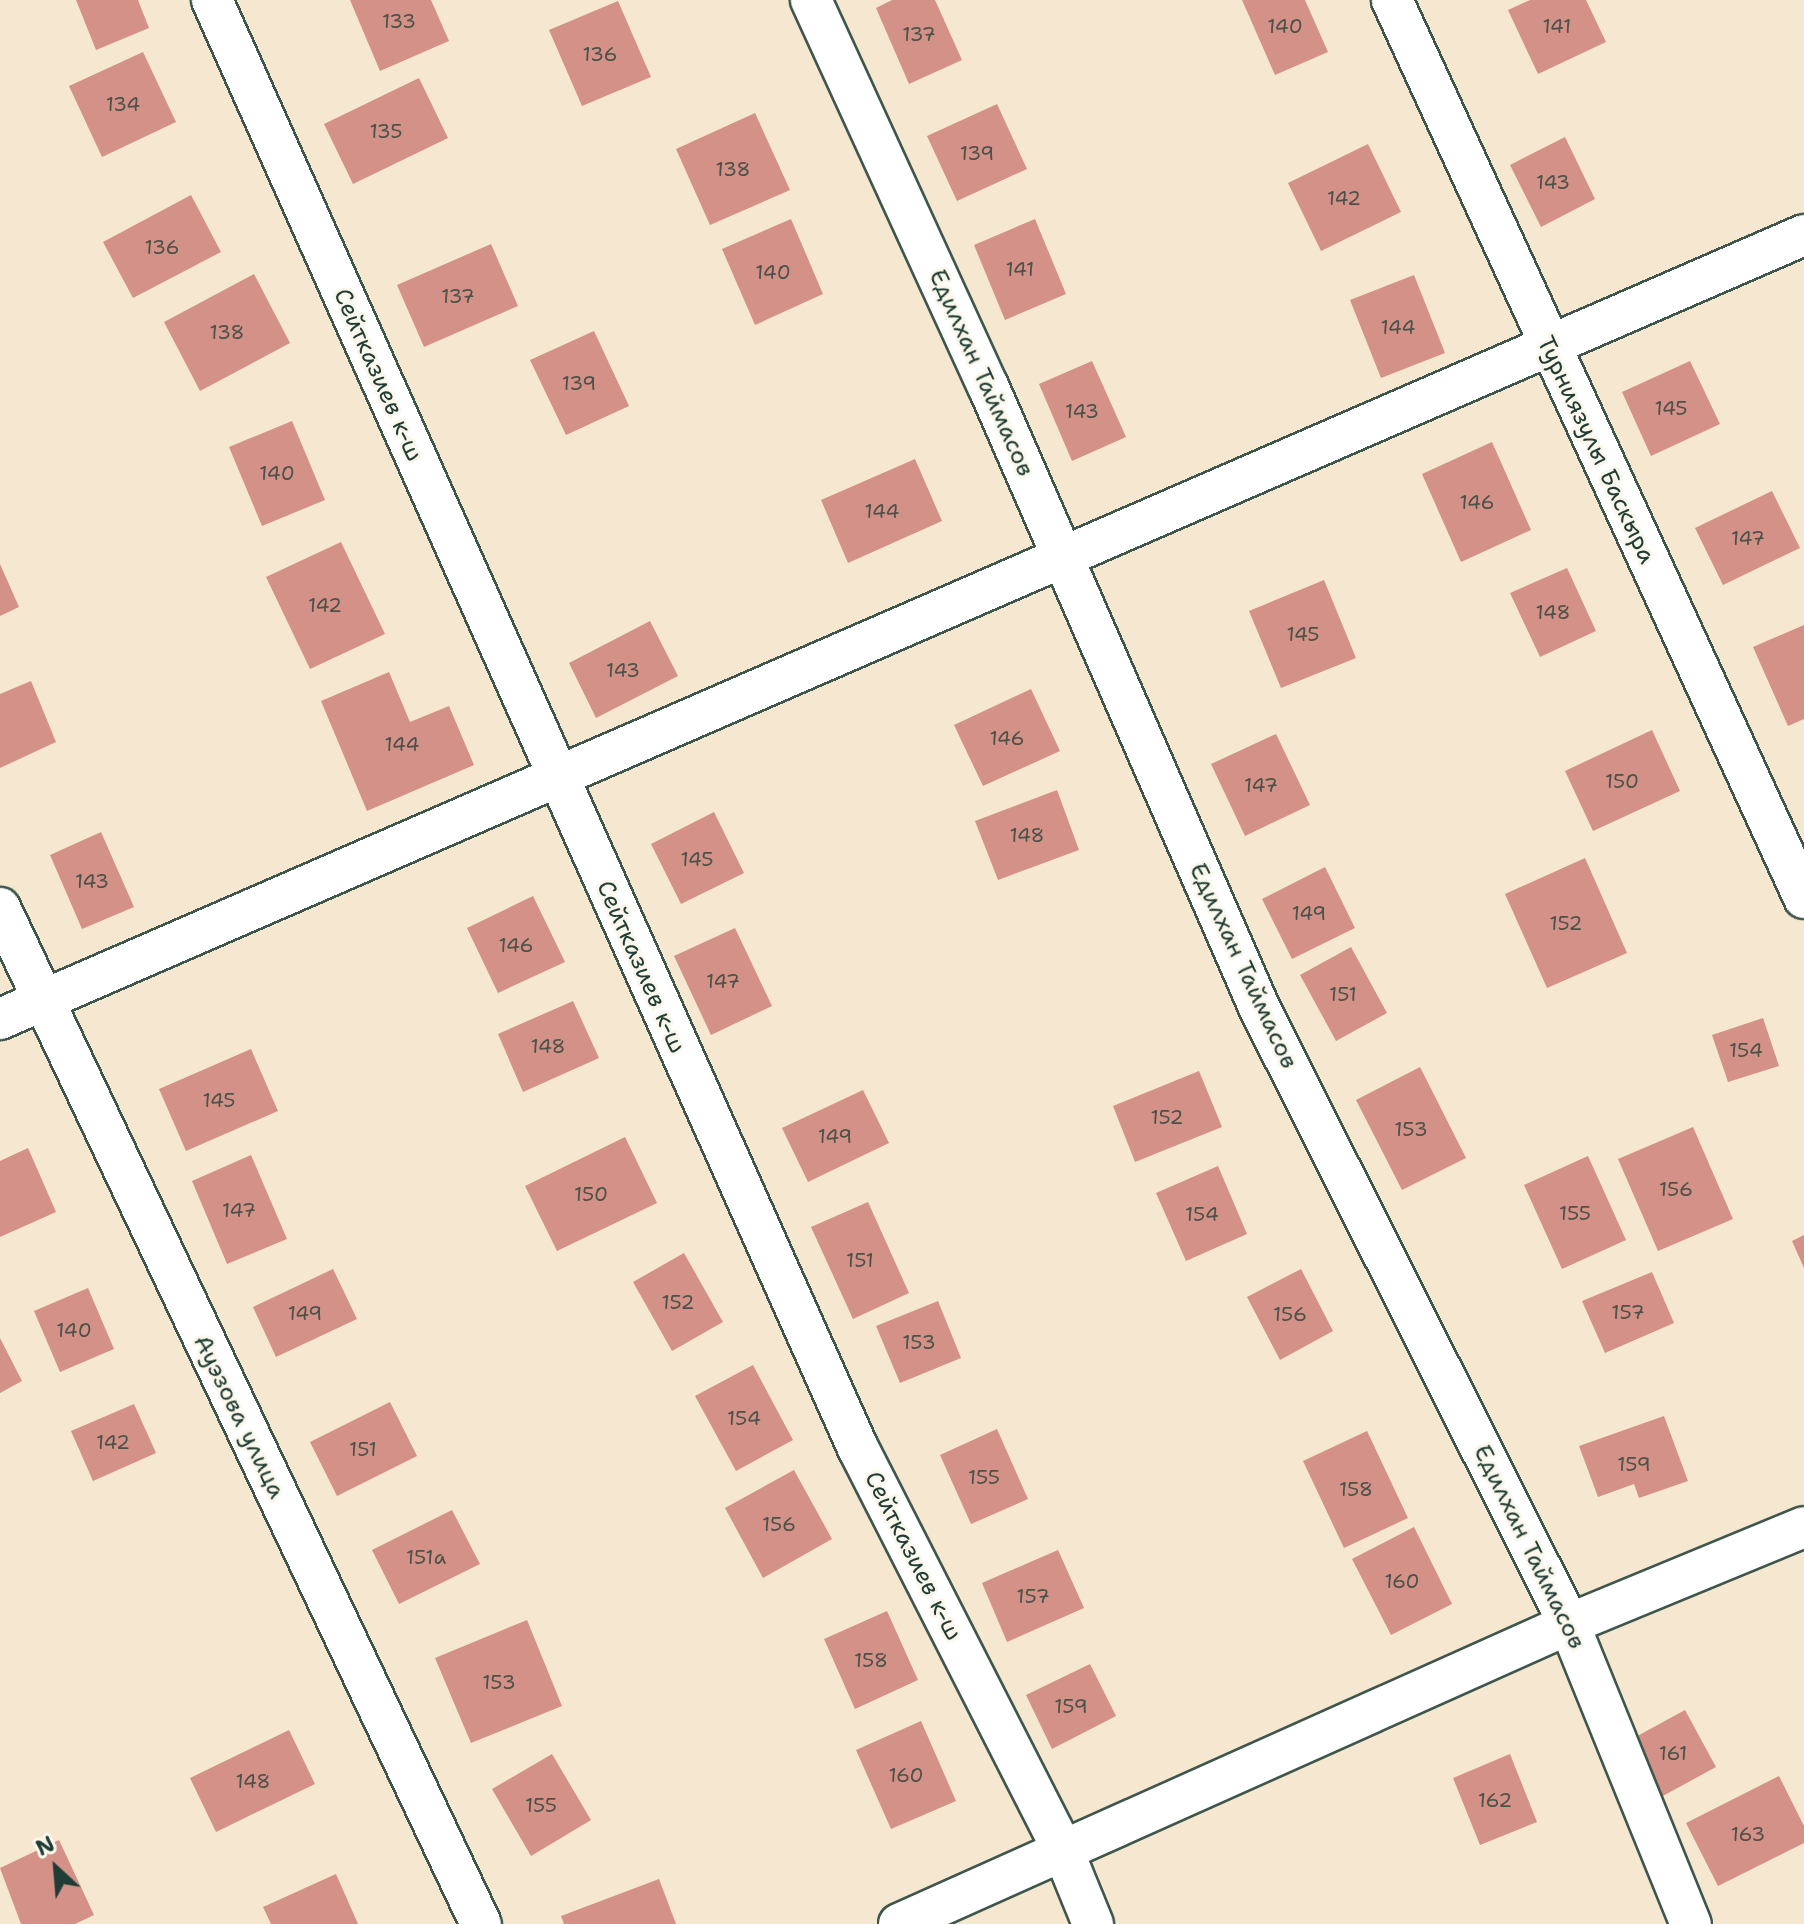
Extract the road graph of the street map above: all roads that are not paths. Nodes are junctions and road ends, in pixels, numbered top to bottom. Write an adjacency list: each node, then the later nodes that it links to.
1 (212, 0): 7 (street, Сейтказиев к-ш)
2 (811, 0): 6 (street, Едилхан Таймасов)
3 (1392, 0): 5 (street, Турниязулы Баскыра)
4 (1804, 235): 5 (street)
5 (1548, 346): 6 (street); 8 (street, Турниязулы Баскыра)
6 (1062, 555): 7 (street); 13 (street, Едилхан Таймасов)
7 (556, 779): 10 (street); 14 (street, Сейтказиев к-ш)
8 (1804, 898)
9 (0, 908): 10 (street, Ауэзова улица)
10 (40, 1001): 11 (street); 15 (street, Ауэзова улица)
11 (0, 1019)
12 (1804, 1527): 13 (street)
13 (1569, 1624): 14 (street); 18 (street, Едилхан Таймасов)
14 (1064, 1853): 16 (street); 17 (street, Сейтказиев к-ш)
15 (481, 1924)
16 (899, 1924)
17 (1093, 1924)
18 (1691, 1924)

